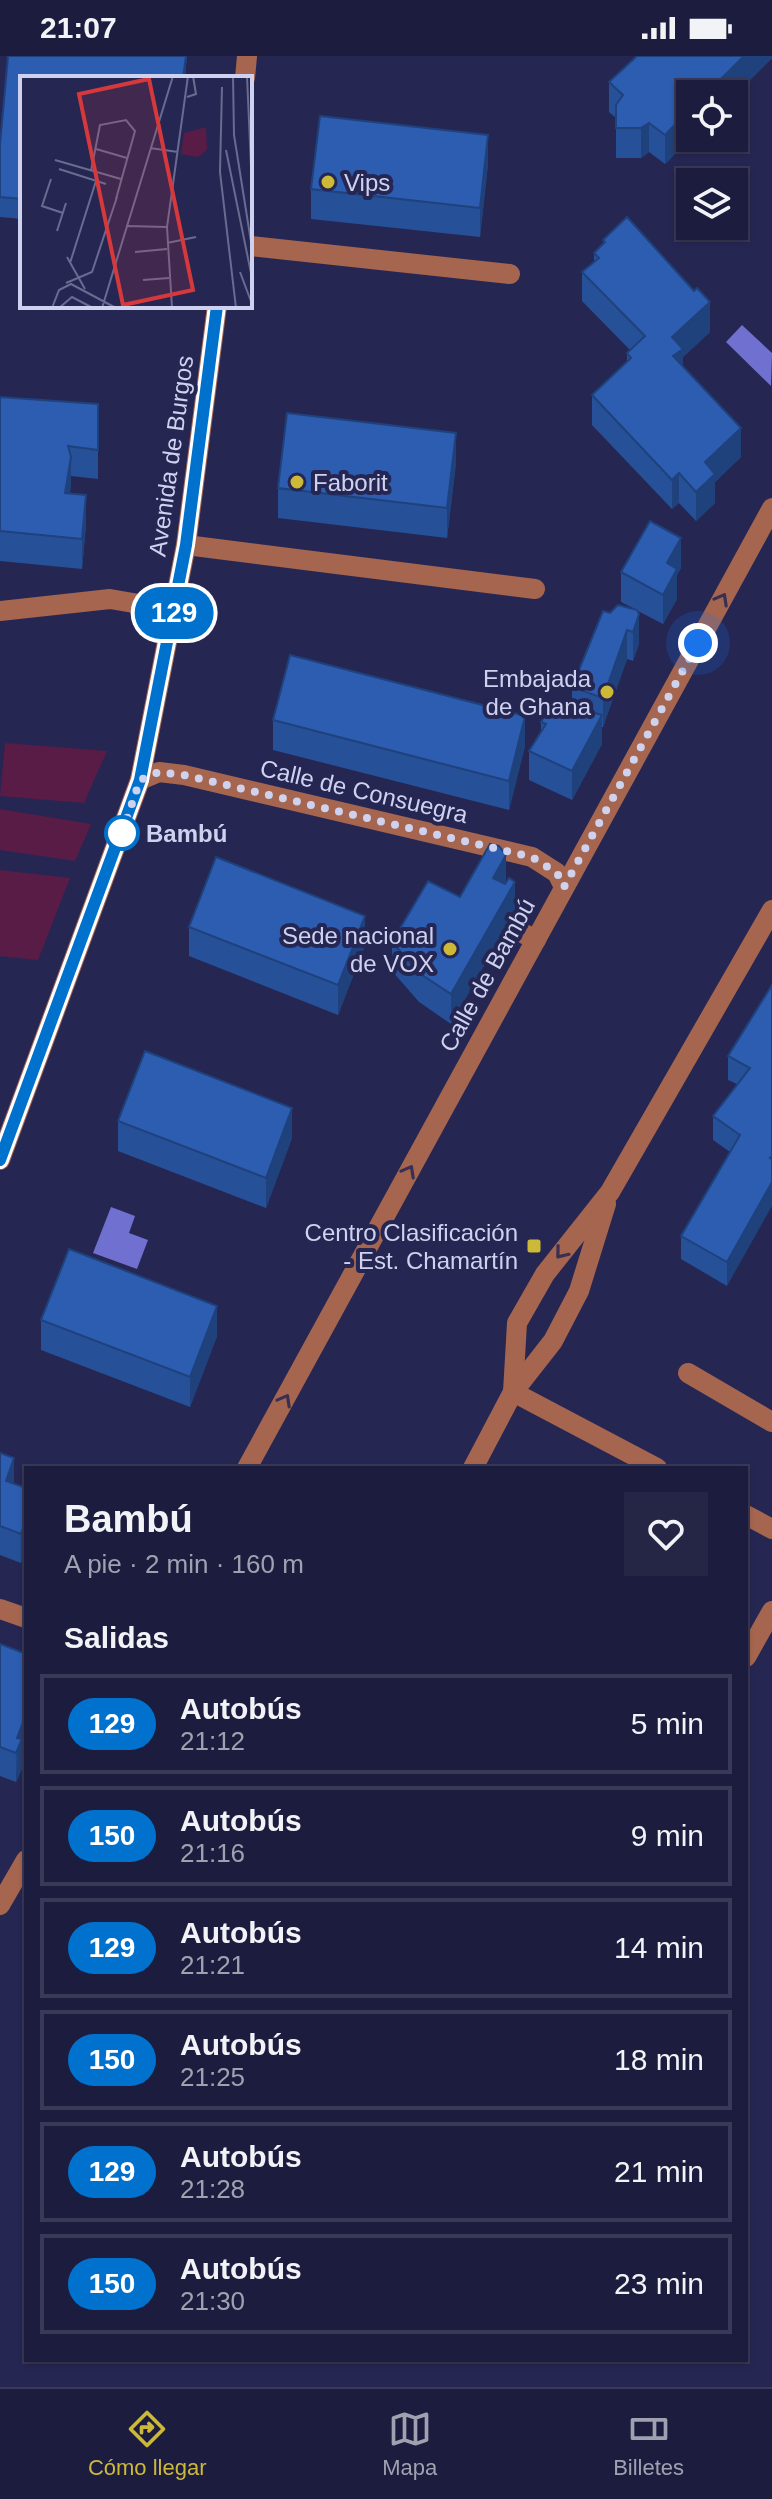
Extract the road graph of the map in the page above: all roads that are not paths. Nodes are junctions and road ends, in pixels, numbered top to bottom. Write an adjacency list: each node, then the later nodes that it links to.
1 (247, 56): 2 (street)
2 (245, 76)
3 (252, 246): 4 (street)
4 (510, 274)
5 (217, 308): 7 (street, Avenida de Burgos)
6 (772, 508): 12 (street, Calle de Bambú, one-way to 6)
7 (186, 545): 8 (street); 9 (street, Avenida de Burgos)
8 (535, 589)
9 (174, 610): 10 (street); 11 (street, Avenida de Burgos)
10 (0, 611)
11 (140, 780): 12 (street, Calle de Consuegra); 16 (street, Avenida de Burgos)
12 (564, 887): 15 (street, Calle de Bambú)
13 (772, 910): 17 (street)
14 (507, 925): 15 (street)
15 (536, 940): 21 (street, Calle de Bambú, one-way to 15)
16 (0, 1160)
17 (610, 1192): 19 (street); 19 (street, one-way to 19)
18 (688, 1373): 20 (street)
19 (513, 1392): 22 (street); 23 (street)
20 (772, 1422)
21 (248, 1466)
22 (474, 1466)
23 (653, 1466)
24 (748, 1516): 25 (street)
25 (772, 1529)
26 (0, 1609): 28 (street)
27 (772, 1611): 29 (street)
28 (24, 1617)
29 (748, 1653)
30 (24, 1863): 31 (street)
31 (0, 1905)

